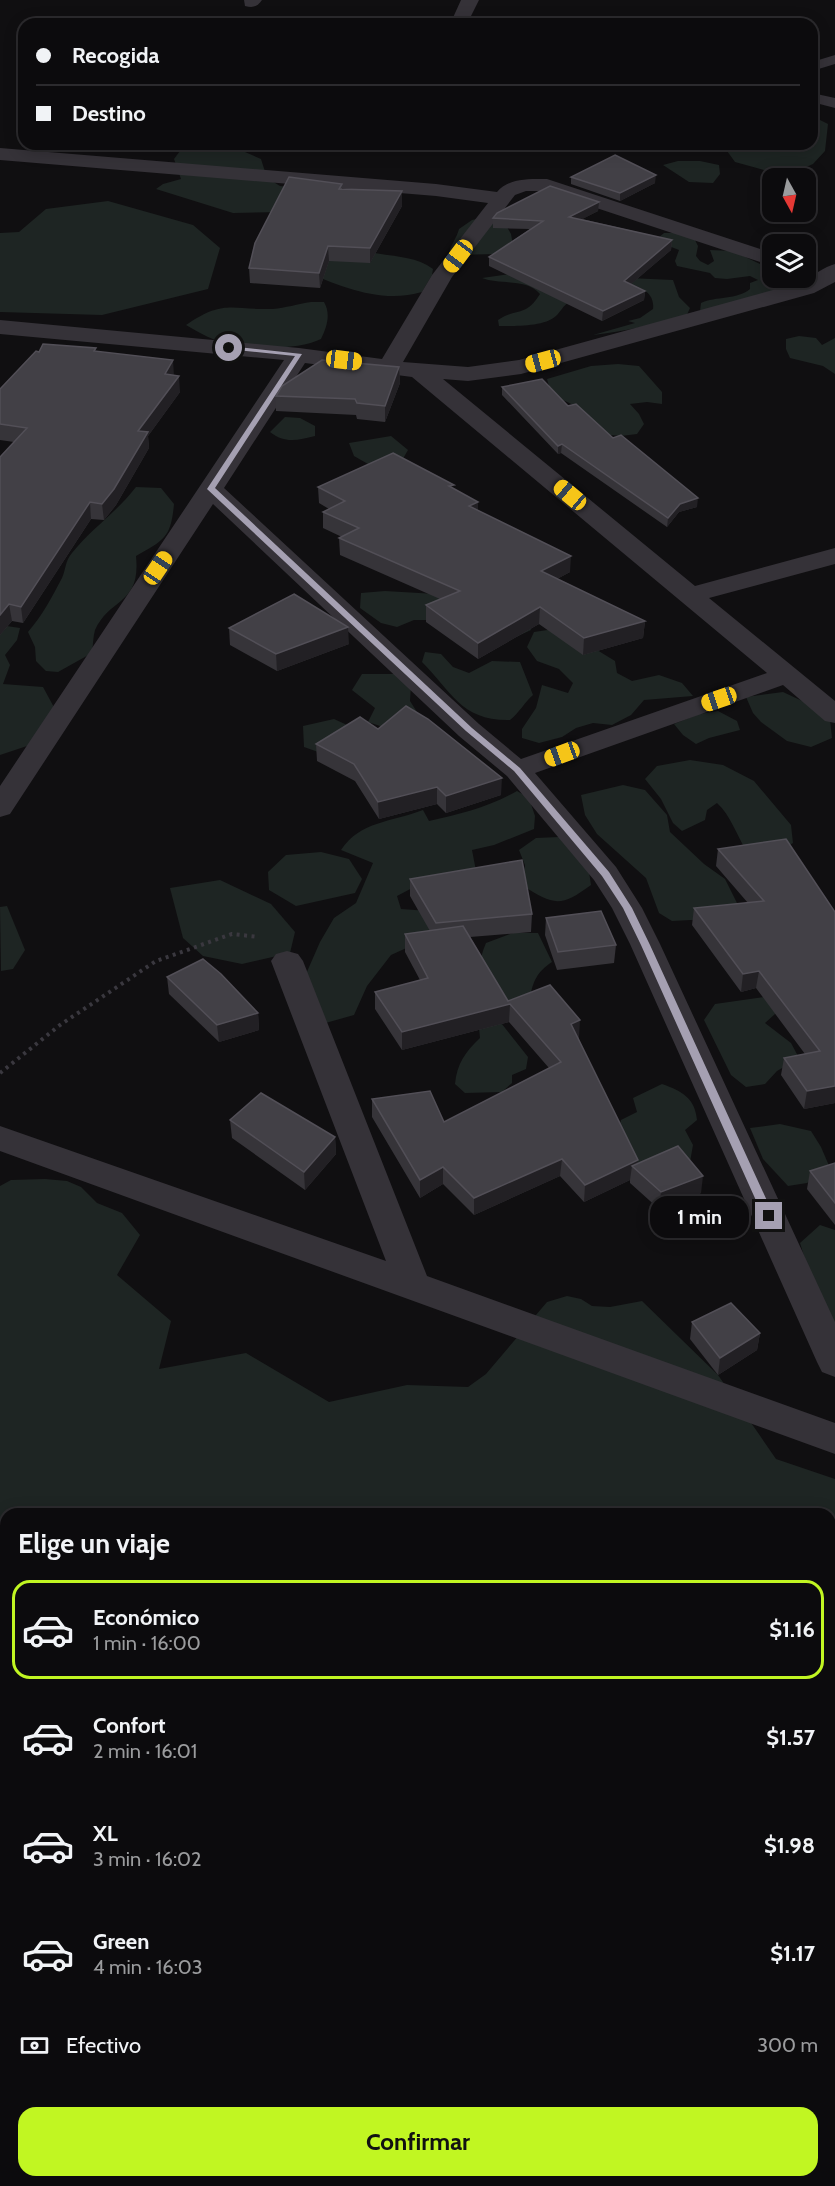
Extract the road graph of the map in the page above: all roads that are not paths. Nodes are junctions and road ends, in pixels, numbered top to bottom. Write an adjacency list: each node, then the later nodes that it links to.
1 (471, 0): 2 (street)
2 (462, 18)
3 (835, 59): 4 (lane)
4 (818, 65)
5 (818, 99): 6 (lane)
6 (835, 103)
7 (0, 154): 8 (street)
8 (501, 199): 9 (street); 18 (street)
9 (762, 257)
10 (831, 274): 11 (street)
11 (816, 278)
12 (816, 287): 14 (street)
13 (780, 288): 19 (street)
14 (835, 299)
15 (9, 328): 16 (street); 17 (street)
16 (0, 351)
17 (299, 354): 18 (street); 20 (street)
18 (389, 366): 19 (street)
19 (419, 371): 22 (street)
20 (211, 489): 25 (street); 26 (street)
21 (835, 556): 22 (street)
22 (690, 595): 23 (street)
23 (786, 675): 24 (street); 25 (street)
24 (835, 715)
25 (517, 770): 30 (street)
26 (0, 808)
27 (287, 961): 29 (street)
28 (0, 1138): 29 (street)
29 (413, 1285): 31 (street)
30 (835, 1362)
31 (835, 1439)

